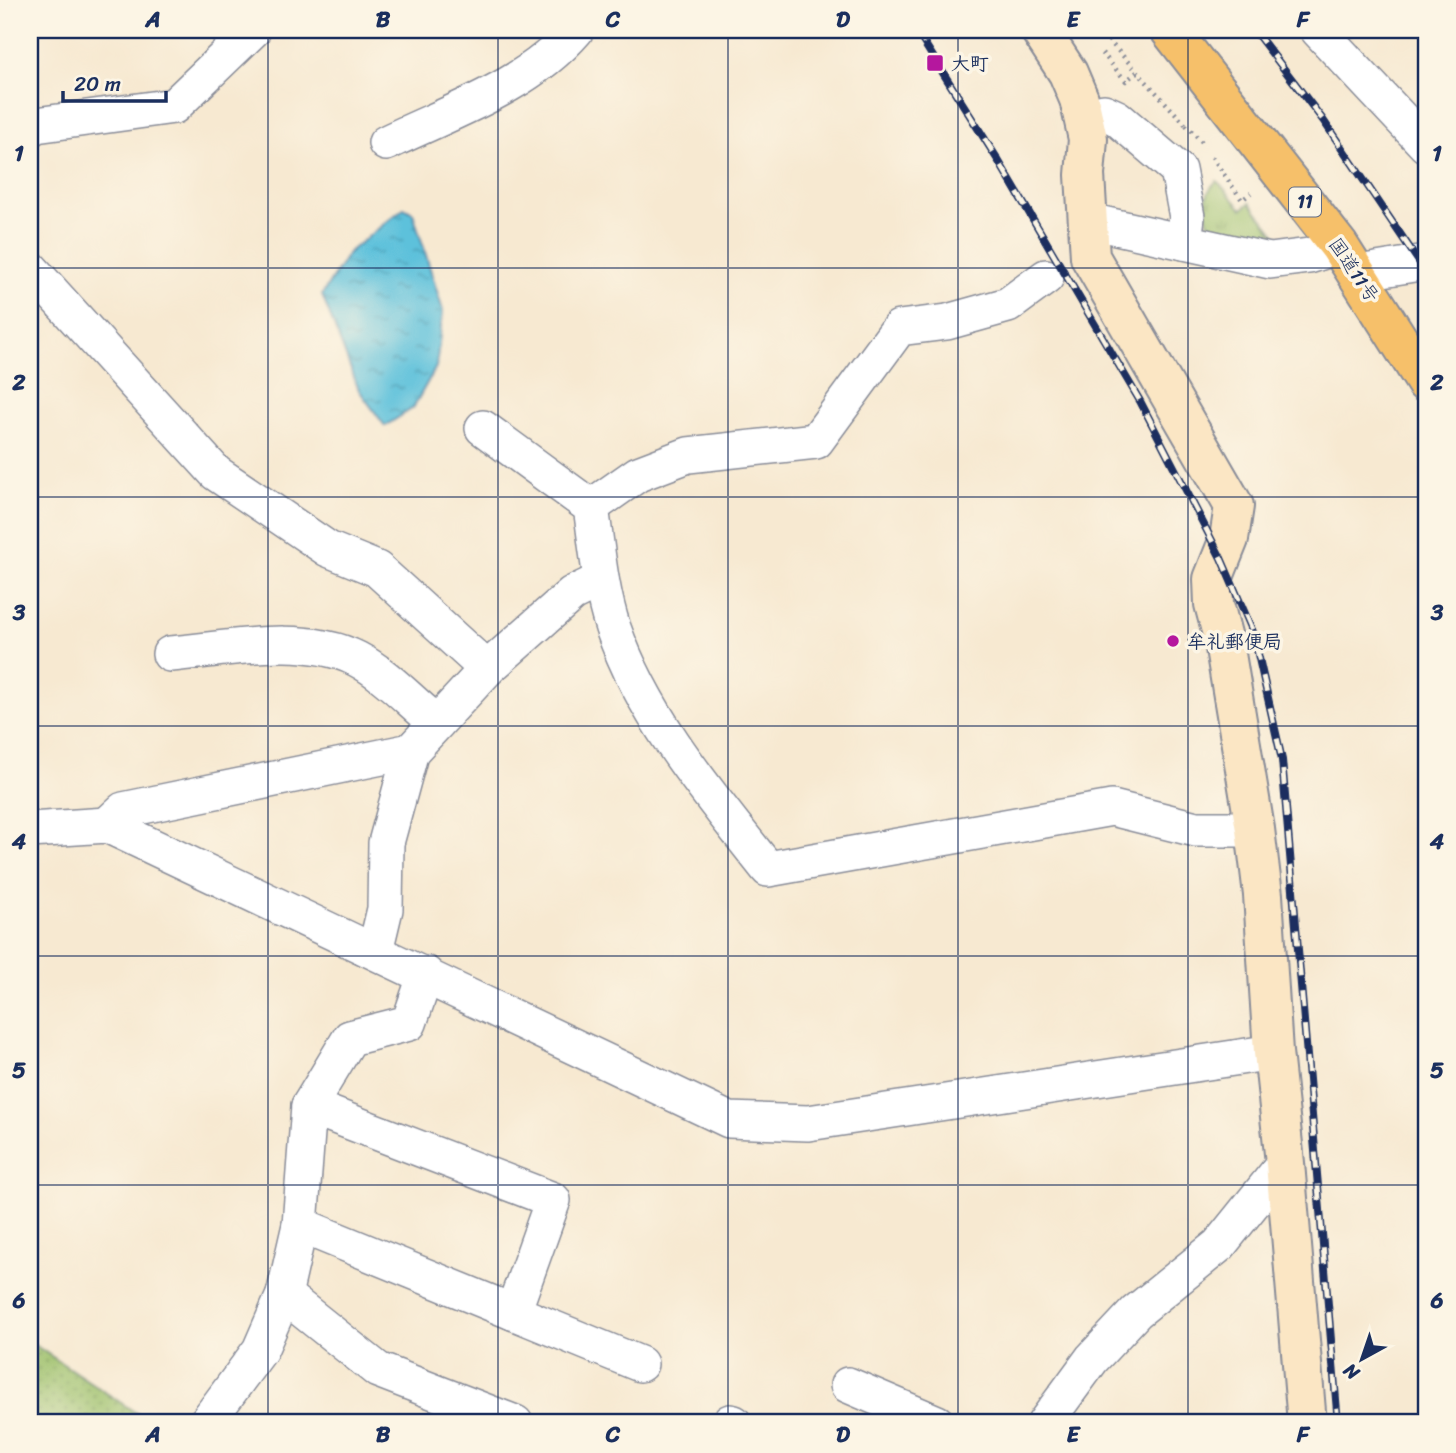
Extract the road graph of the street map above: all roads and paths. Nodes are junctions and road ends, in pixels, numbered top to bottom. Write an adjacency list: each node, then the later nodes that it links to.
1 (253, 30): 10 (street)
2 (576, 30): 11 (street)
3 (1040, 30): 9 (street)
4 (1099, 30): 8 (path)
5 (1170, 30): 16 (highway, 国道11号 / 11)
6 (1318, 30): 12 (street)
7 (1094, 45): 8 (path)
8 (1137, 72): 13 (path)
9 (1083, 117): 14 (street); 15 (street)
10 (30, 129)
11 (386, 143)
12 (1426, 145)
13 (1255, 190)
14 (1089, 221): 15 (street); 29 (street)
15 (1184, 242): 16 (street)
16 (1348, 260): 17 (street); 20 (highway, 国道11号 / 11)
17 (1426, 262)
18 (30, 268): 25 (street)
19 (1046, 277): 22 (street)
20 (1426, 383)
21 (483, 428): 22 (street)
22 (591, 507): 23 (street)
23 (601, 580): 25 (street); 29 (street)
24 (170, 654): 26 (street)
25 (487, 669): 26 (street)
26 (437, 723): 27 (street)
27 (411, 751): 28 (street); 31 (street)
28 (107, 825): 30 (street); 31 (street)
29 (1255, 828): 33 (street)
30 (30, 830)
31 (375, 951): 32 (street)
32 (426, 974): 33 (street); 34 (street)
33 (1273, 1052): 35 (street)
34 (309, 1106): 36 (street); 38 (street)
35 (1285, 1163): 44 (street); 45 (street)
36 (300, 1225): 37 (street); 38 (street)
37 (284, 1295): 41 (street); 42 (street)
38 (513, 1312): 39 (street)
39 (640, 1364)
40 (848, 1385): 43 (street)
41 (217, 1417)
42 (515, 1423)
43 (937, 1423)
44 (1045, 1423)
45 (1307, 1423)

